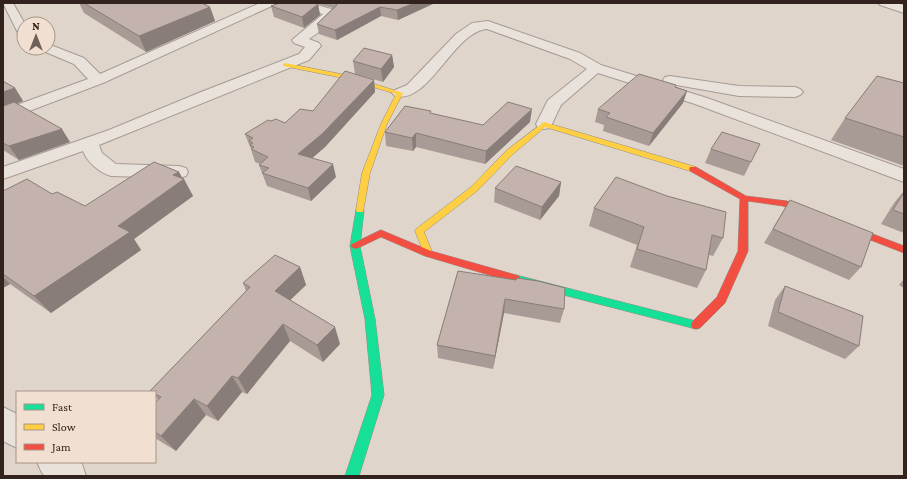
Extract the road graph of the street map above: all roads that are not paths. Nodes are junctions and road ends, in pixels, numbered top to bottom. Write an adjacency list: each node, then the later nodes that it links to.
1 (8, 3): 7 (street)
2 (270, 3): 8 (street)
3 (296, 3): 10 (street)
4 (884, 3): 5 (street)
5 (904, 9)
6 (213, 14): 8 (street)
7 (16, 18)
8 (228, 21): 13 (street)
9 (56, 51): 13 (street)
10 (285, 65): 15 (street); 18 (street)
11 (596, 68): 12 (street); 15 (street); 17 (street)
12 (617, 74): 14 (street); 21 (street)
13 (98, 80): 16 (street)
14 (795, 92)
15 (400, 93): 23 (street)
16 (3, 116)
17 (544, 124): 22 (street); 25 (street)
18 (89, 143): 19 (street); 20 (street)
19 (179, 172)
20 (3, 173)
21 (904, 176)
22 (744, 198): 24 (street); 25 (street)
23 (355, 246): 25 (street); 30 (street)
24 (904, 250)
25 (428, 254)
26 (3, 422): 27 (street)
27 (16, 432)
28 (54, 463): 29 (street)
29 (70, 476)
30 (352, 476)

